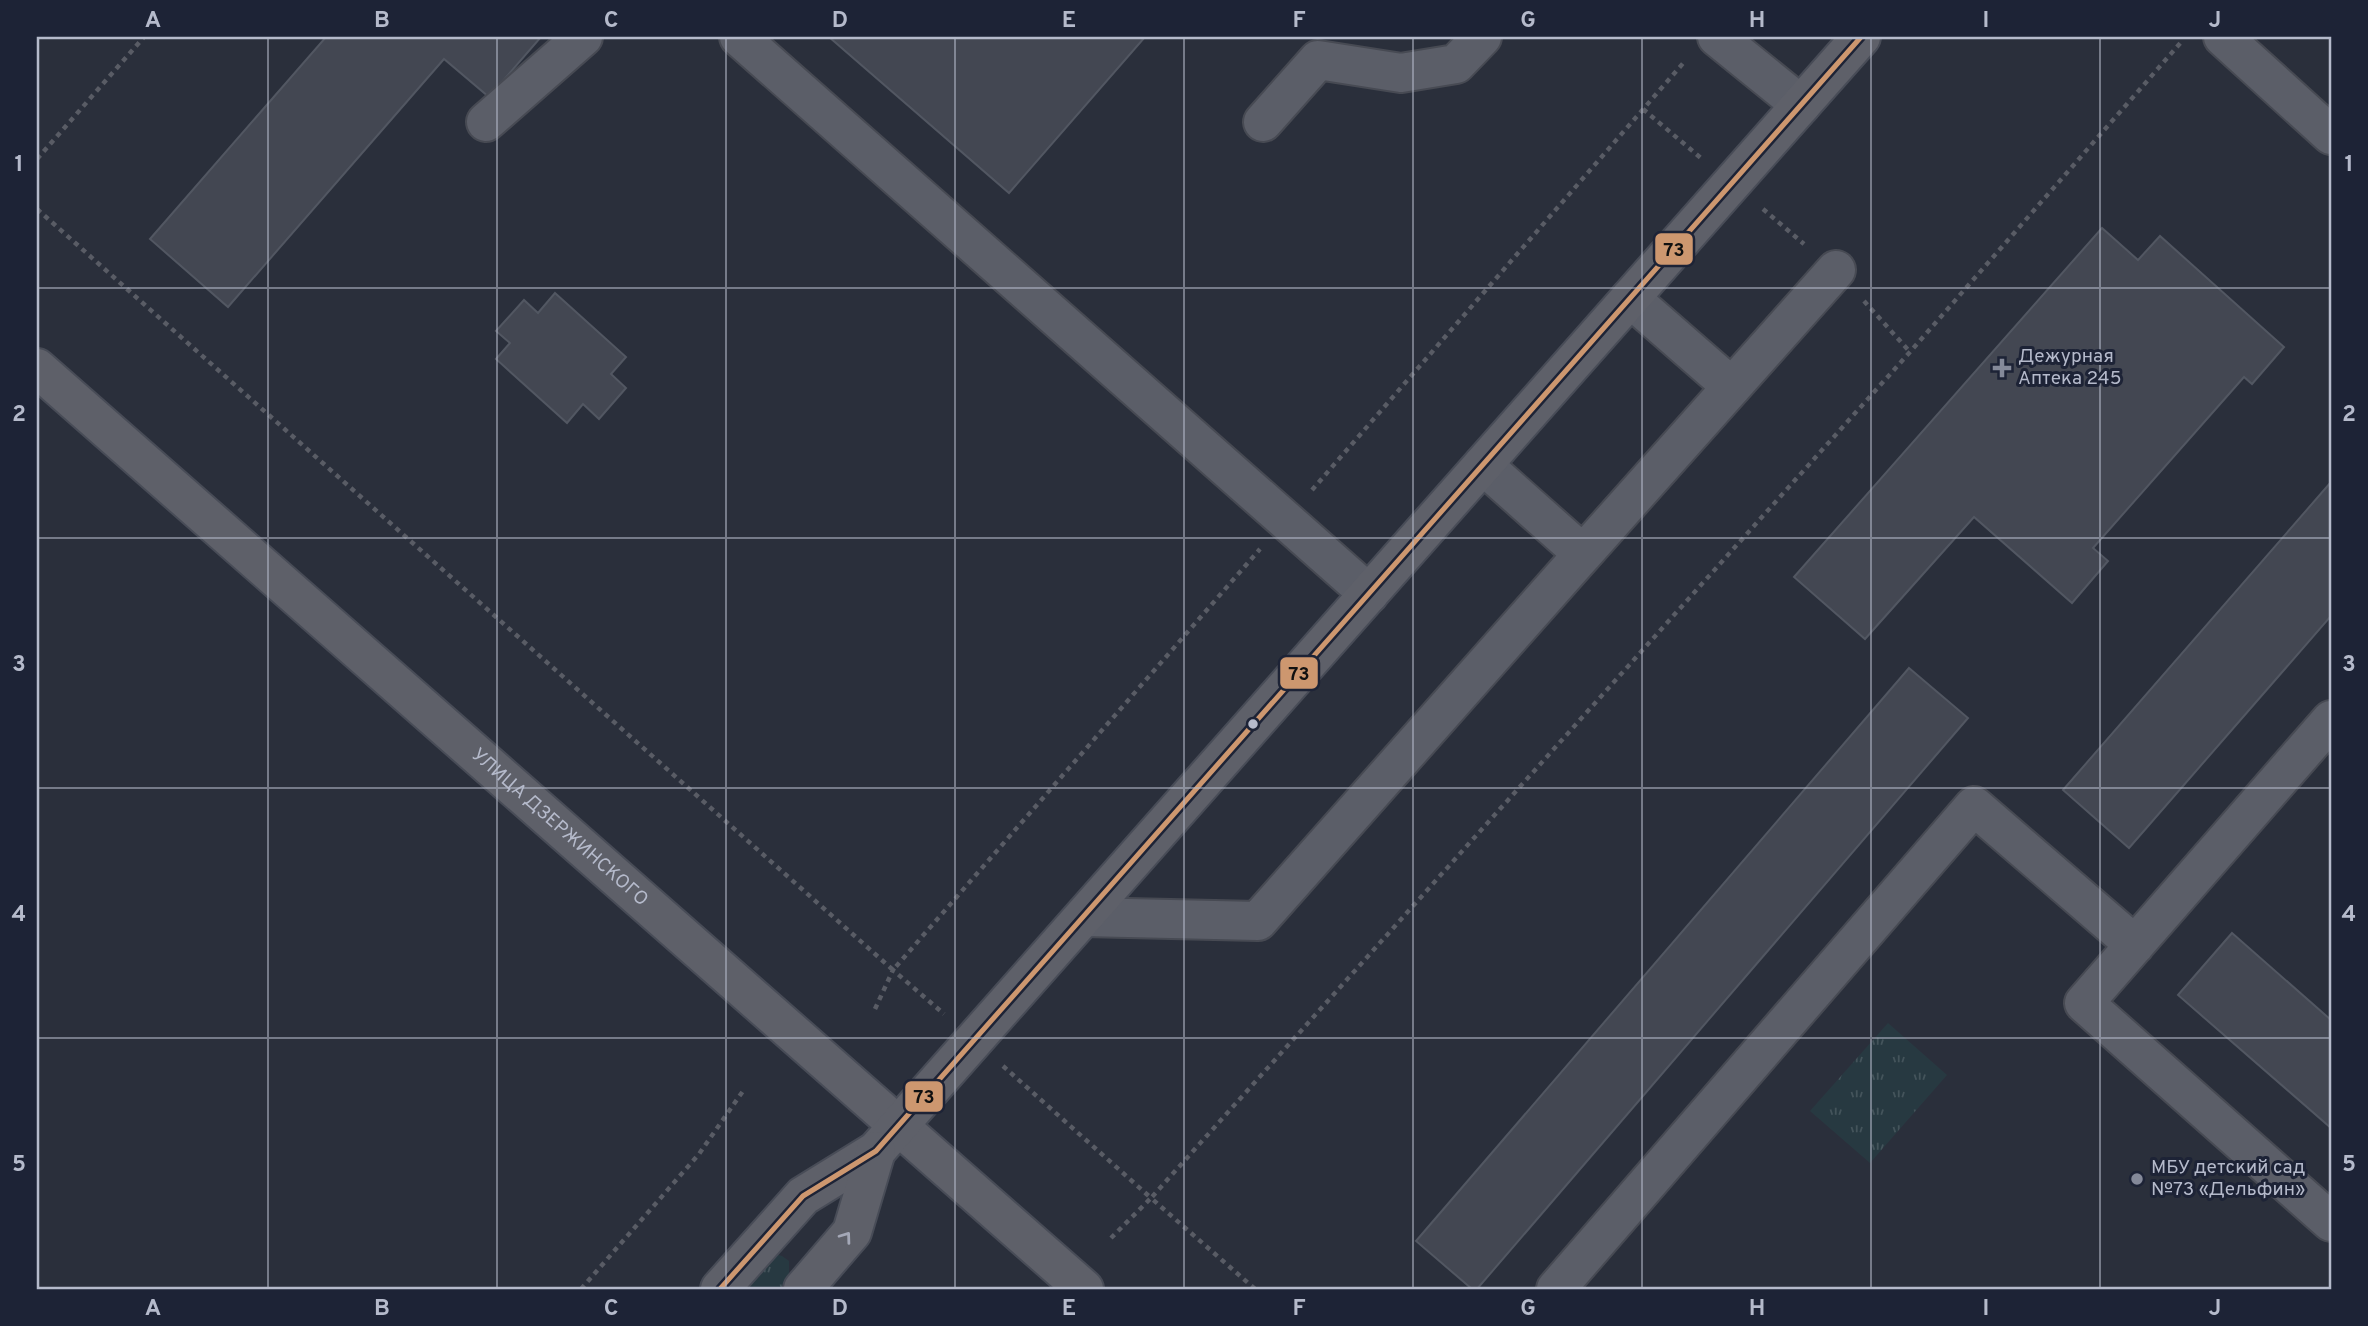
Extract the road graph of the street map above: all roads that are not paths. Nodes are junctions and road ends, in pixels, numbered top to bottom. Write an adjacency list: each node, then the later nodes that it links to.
1 (583, 37): 8 (lane)
2 (739, 37): 17 (lane)
3 (1482, 37): 9 (lane)
4 (1717, 37): 7 (lane)
5 (1861, 37): 7 (main road)
6 (2223, 37): 10 (lane)
7 (1801, 105): 12 (main road)
8 (486, 122)
9 (1263, 122)
10 (2331, 135)
11 (1836, 270): 14 (lane)
12 (1630, 298): 14 (lane); 15 (main road)
13 (37, 368): 21 (main road, УЛИЦА ДЗЕРЖИНСКОГО)
14 (1732, 387): 16 (lane)
15 (1483, 465): 16 (lane); 17 (main road)
16 (1583, 554): 19 (lane)
17 (1369, 594): 19 (main road)
18 (2331, 720): 20 (lane)
19 (1084, 917): 21 (main road)
20 (2135, 945): 22 (lane); 26 (lane)
21 (888, 1138): 23 (main road); 24 (main road, one-way to 21); 25 (main road, УЛИЦА ДЗЕРЖИНСКОГО)
22 (2331, 1222)
23 (720, 1289)
24 (803, 1289)
25 (1084, 1289)
26 (1556, 1289)

